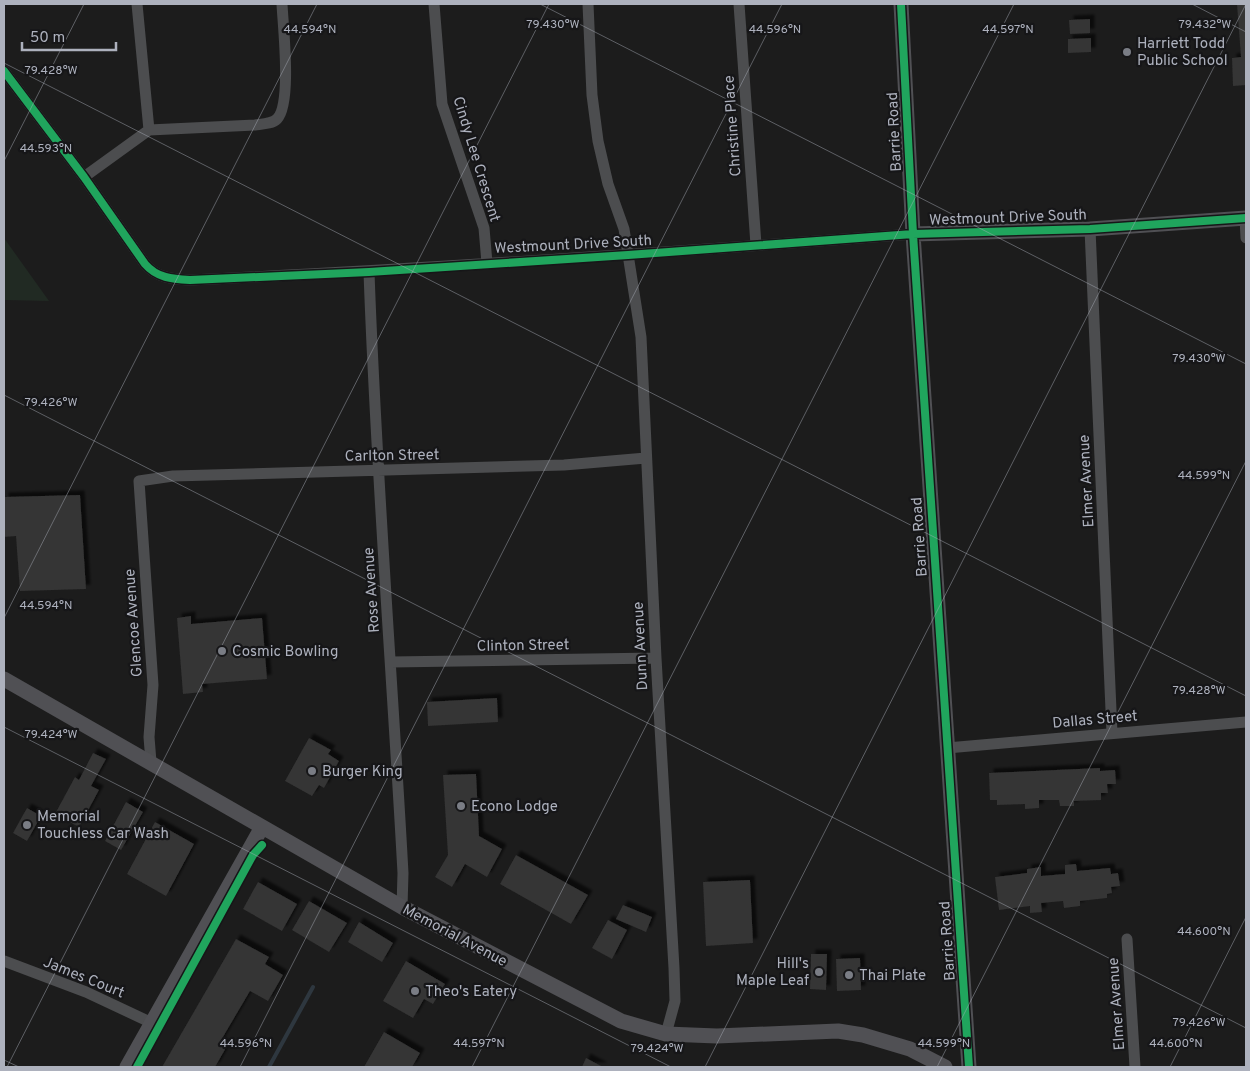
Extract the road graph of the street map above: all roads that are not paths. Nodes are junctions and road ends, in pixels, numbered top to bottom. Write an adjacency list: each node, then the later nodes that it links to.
1 (137, 4): 8 (street)
2 (282, 4): 8 (street)
3 (434, 4): 16 (street, Cindy Lee Crescent)
4 (588, 4): 15 (street)
5 (739, 4): 14 (street, Christine Place)
6 (900, 4): 12 (street, Barrie Road)
7 (4, 71): 9 (street, Westmount Drive South)
8 (149, 130): 9 (street)
9 (84, 177): 17 (street, Westmount Drive South)
10 (1246, 218): 11 (street, Westmount Drive South); 13 (street)
11 (1090, 229): 12 (street, Westmount Drive South); 25 (street, Elmer Avenue)
12 (913, 234): 14 (street, Westmount Drive South); 26 (street, Barrie Road)
13 (1246, 238)
14 (756, 246): 15 (street, Westmount Drive South)
15 (628, 255): 16 (street, Westmount Drive South); 18 (street, Dunn Avenue)
16 (487, 263): 17 (street, Westmount Drive South)
17 (369, 272): 19 (street, Rose Avenue)
18 (646, 458): 19 (street, Carlton Street); 21 (street, Dunn Avenue)
19 (377, 471): 20 (street, Carlton Street); 22 (street, Rose Avenue)
20 (139, 481): 27 (street, Glencoe Avenue)
21 (656, 658): 22 (street, Clinton Street); 33 (street, Dunn Avenue)
22 (391, 662): 29 (street, Rose Avenue)
23 (4, 679): 27 (street, Memorial Avenue)
24 (1246, 722): 25 (street, Dallas Street)
25 (1112, 732): 26 (street, Dallas Street)
26 (947, 748): 36 (street, Barrie Road)
27 (151, 762): 28 (street, Memorial Avenue)
28 (262, 827): 29 (street, Memorial Avenue); 32 (street)
29 (402, 907): 33 (street, Memorial Avenue)
30 (1127, 939): 37 (street, Elmer Avenue)
31 (4, 961): 32 (street, James Court)
32 (152, 1023): 34 (street)
33 (666, 1034): 35 (street, Memorial Avenue)
34 (127, 1067)
35 (945, 1067)
36 (969, 1067)
37 (1135, 1067)

